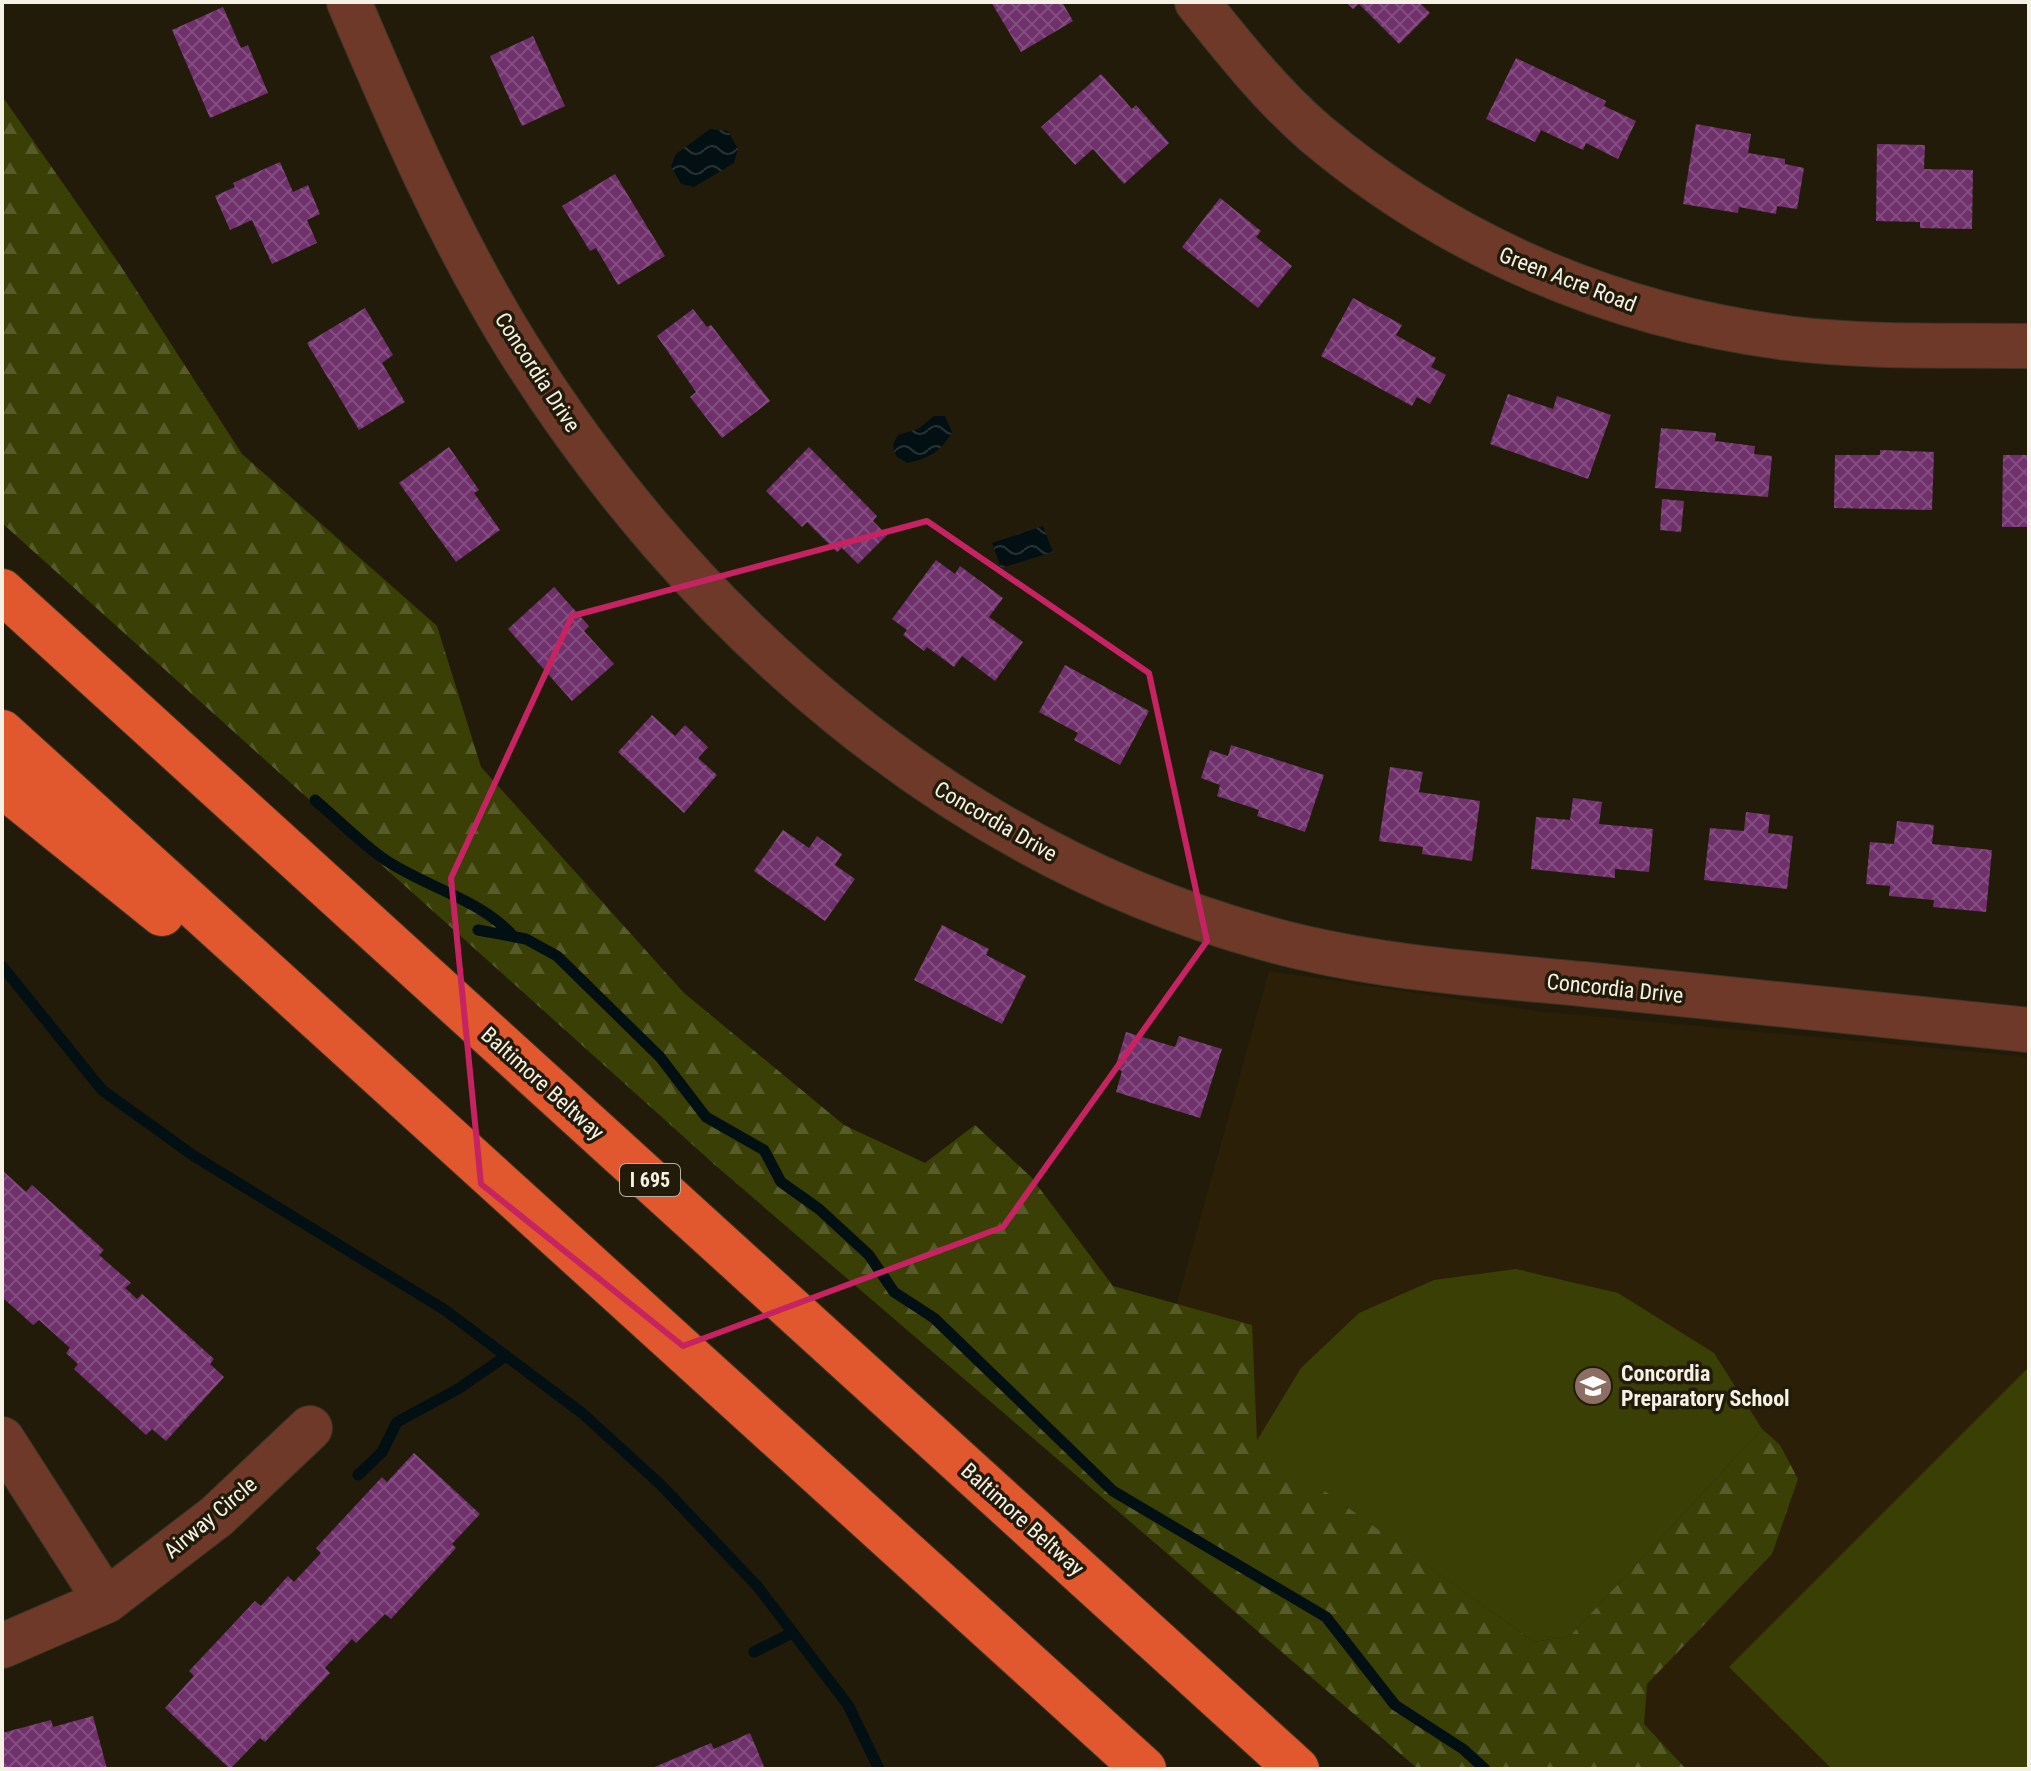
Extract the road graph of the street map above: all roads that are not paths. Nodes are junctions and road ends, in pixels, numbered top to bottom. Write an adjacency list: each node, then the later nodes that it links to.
1 (349, 2): 7 (street, Concordia Drive)
2 (1197, 2): 3 (street, Green Acre Road)
3 (2029, 346)
4 (2, 591): 14 (highway, Baltimore Beltway / I 695)
5 (2, 732): 8 (highway)
6 (2, 785): 8 (highway)
7 (2029, 1030)
8 (514, 1197): 13 (highway)
9 (310, 1428): 11 (street, Airway Circle)
10 (2, 1439): 11 (street)
11 (106, 1601): 12 (street, Airway Circle)
12 (2, 1646)
13 (1144, 1769)
14 (1297, 1769)

